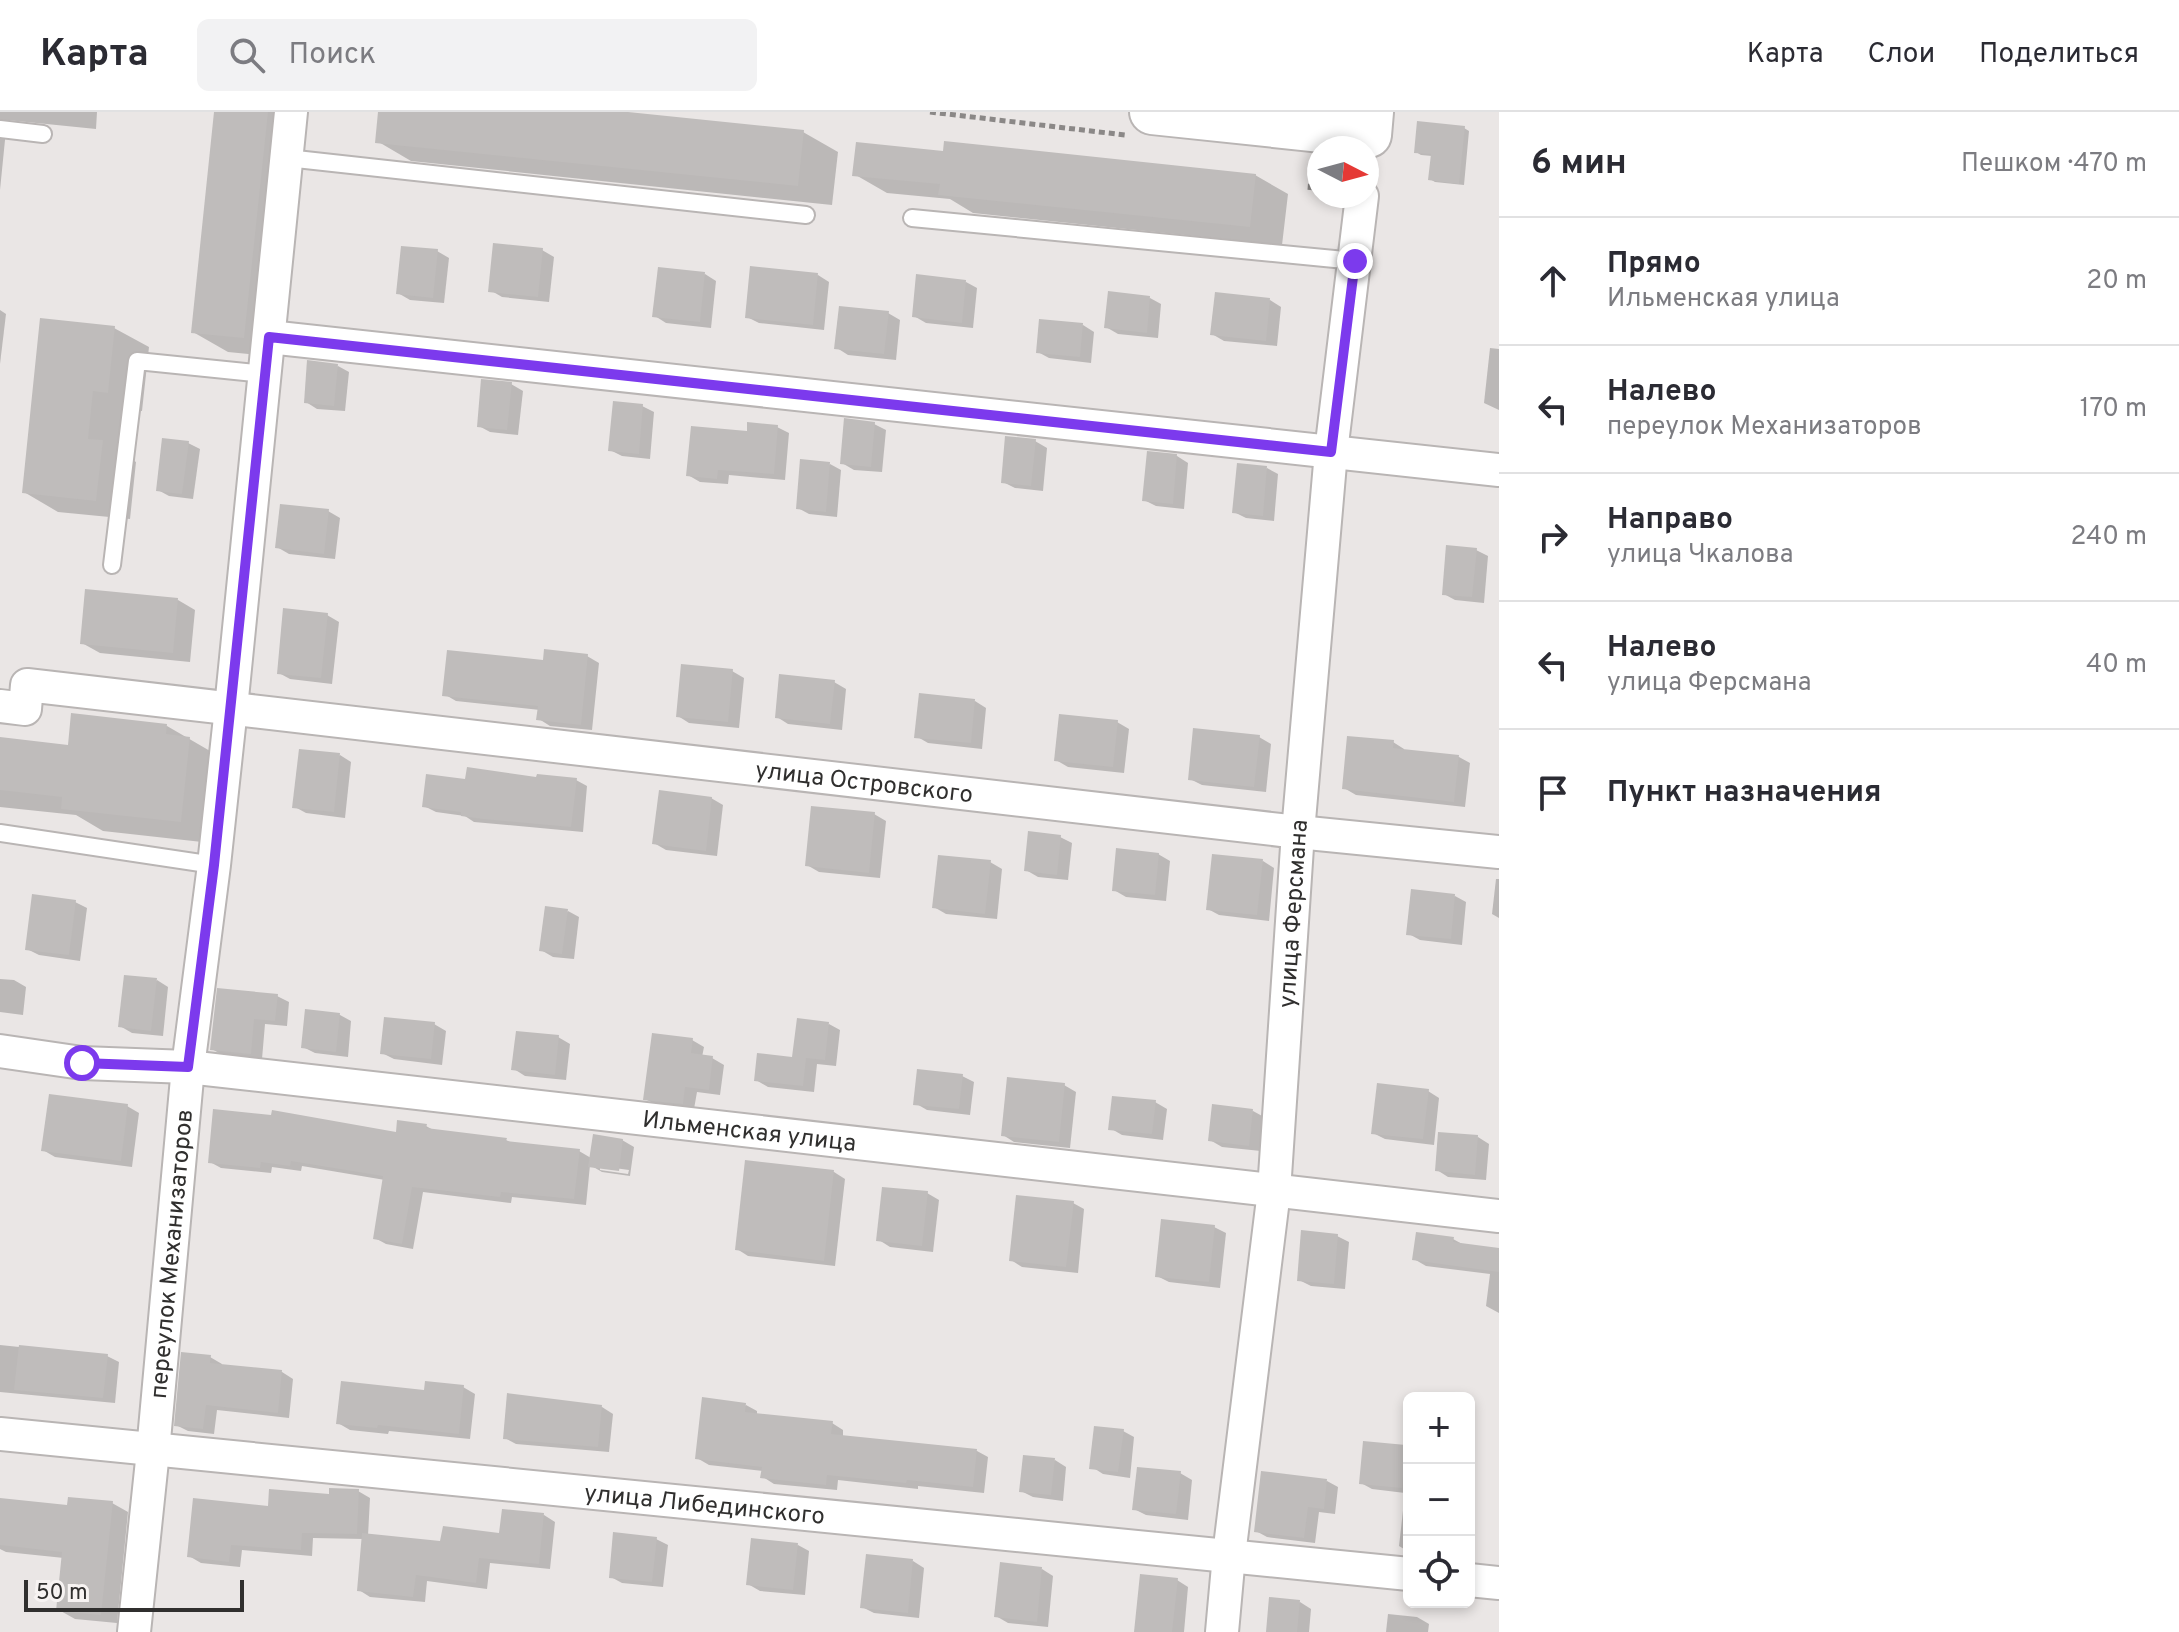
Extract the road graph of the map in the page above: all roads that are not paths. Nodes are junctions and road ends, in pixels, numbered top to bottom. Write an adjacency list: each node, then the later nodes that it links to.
1 (291, 112): 6 (street, переулок Механизаторов)
2 (1152, 112): 4 (main road)
3 (0, 129): 5 (lane)
4 (1369, 133)
5 (43, 134)
6 (287, 158): 8 (lane); 11 (street, переулок Механизаторов)
7 (1361, 208): 10 (street, улица Ферсмана)
8 (806, 215)
9 (912, 218): 10 (lane)
10 (1355, 261): 13 (street, улица Ферсмана)
11 (269, 337): 12 (street, переулок Механизаторов); 13 (street)
12 (265, 374): 15 (lane); 17 (street, переулок Механизаторов)
13 (1331, 452): 14 (street); 18 (street, улица Ферсмана)
14 (1499, 470)
15 (112, 565)
16 (0, 706): 17 (street)
17 (231, 708): 18 (street, улица Островского); 21 (street, переулок Механизаторов)
18 (1298, 832): 20 (street, улица Островского); 24 (street, улица Ферсмана)
19 (0, 833): 21 (lane)
20 (1499, 852)
21 (214, 865): 23 (street, переулок Механизаторов)
22 (0, 1051): 23 (street, Ильменская улица)
23 (188, 1067): 24 (street, Ильменская улица); 27 (street, переулок Механизаторов)
24 (1274, 1191): 25 (street, Ильменская улица); 28 (street, улица Ферсмана)
25 (1499, 1216)
26 (0, 1434): 27 (street, улица Либединского)
27 (153, 1451): 28 (street, улица Либединского); 32 (street, переулок Механизаторов)
28 (1229, 1555): 29 (street, улица Либединского); 33 (street, улица Ферсмана)
29 (1403, 1573)
30 (1475, 1581): 31 (street)
31 (1499, 1583)
32 (134, 1632)
33 (1222, 1632)

